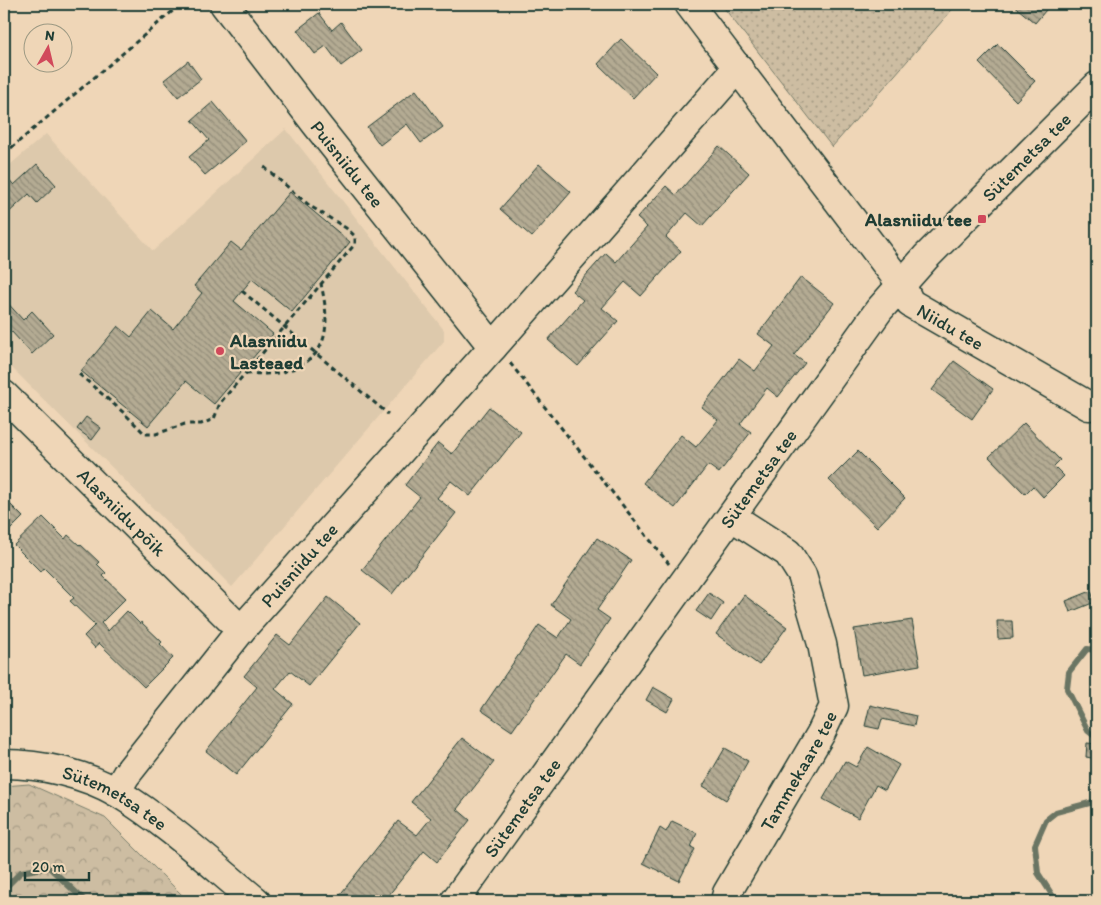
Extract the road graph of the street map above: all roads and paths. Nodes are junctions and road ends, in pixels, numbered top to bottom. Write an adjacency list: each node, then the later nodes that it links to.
1 (181, 4): 6 (path)
2 (224, 4): 12 (street, Puisniidu tee)
3 (689, 4): 4 (street)
4 (738, 67): 9 (street, Niidu tee); 12 (street, Puisniidu tee)
5 (1097, 86): 9 (street, Sütemetsa tee)
6 (4, 154)
7 (263, 166): 8 (path)
8 (321, 284): 11 (path); 13 (path)
9 (901, 284): 17 (street, Niidu tee); 19 (street, Sütemetsa tee)
10 (242, 291): 11 (path)
11 (285, 327): 13 (path); 15 (path)
12 (494, 347): 20 (path); 21 (street, Puisniidu tee)
13 (317, 354): 15 (path); 18 (path)
14 (79, 374): 15 (path)
15 (245, 374)
16 (4, 395): 21 (street, Alasniidu põik)
17 (1089, 406)
18 (388, 414)
19 (732, 517): 25 (street, Sütemetsa tee); 26 (street, Tammekaare tee)
20 (674, 569)
21 (241, 630): 23 (street, Puisniidu tee)
22 (4, 764): 23 (street, Sütemetsa tee)
23 (116, 792): 24 (street, Sütemetsa tee)
24 (256, 901)
25 (455, 901)
26 (725, 901)

